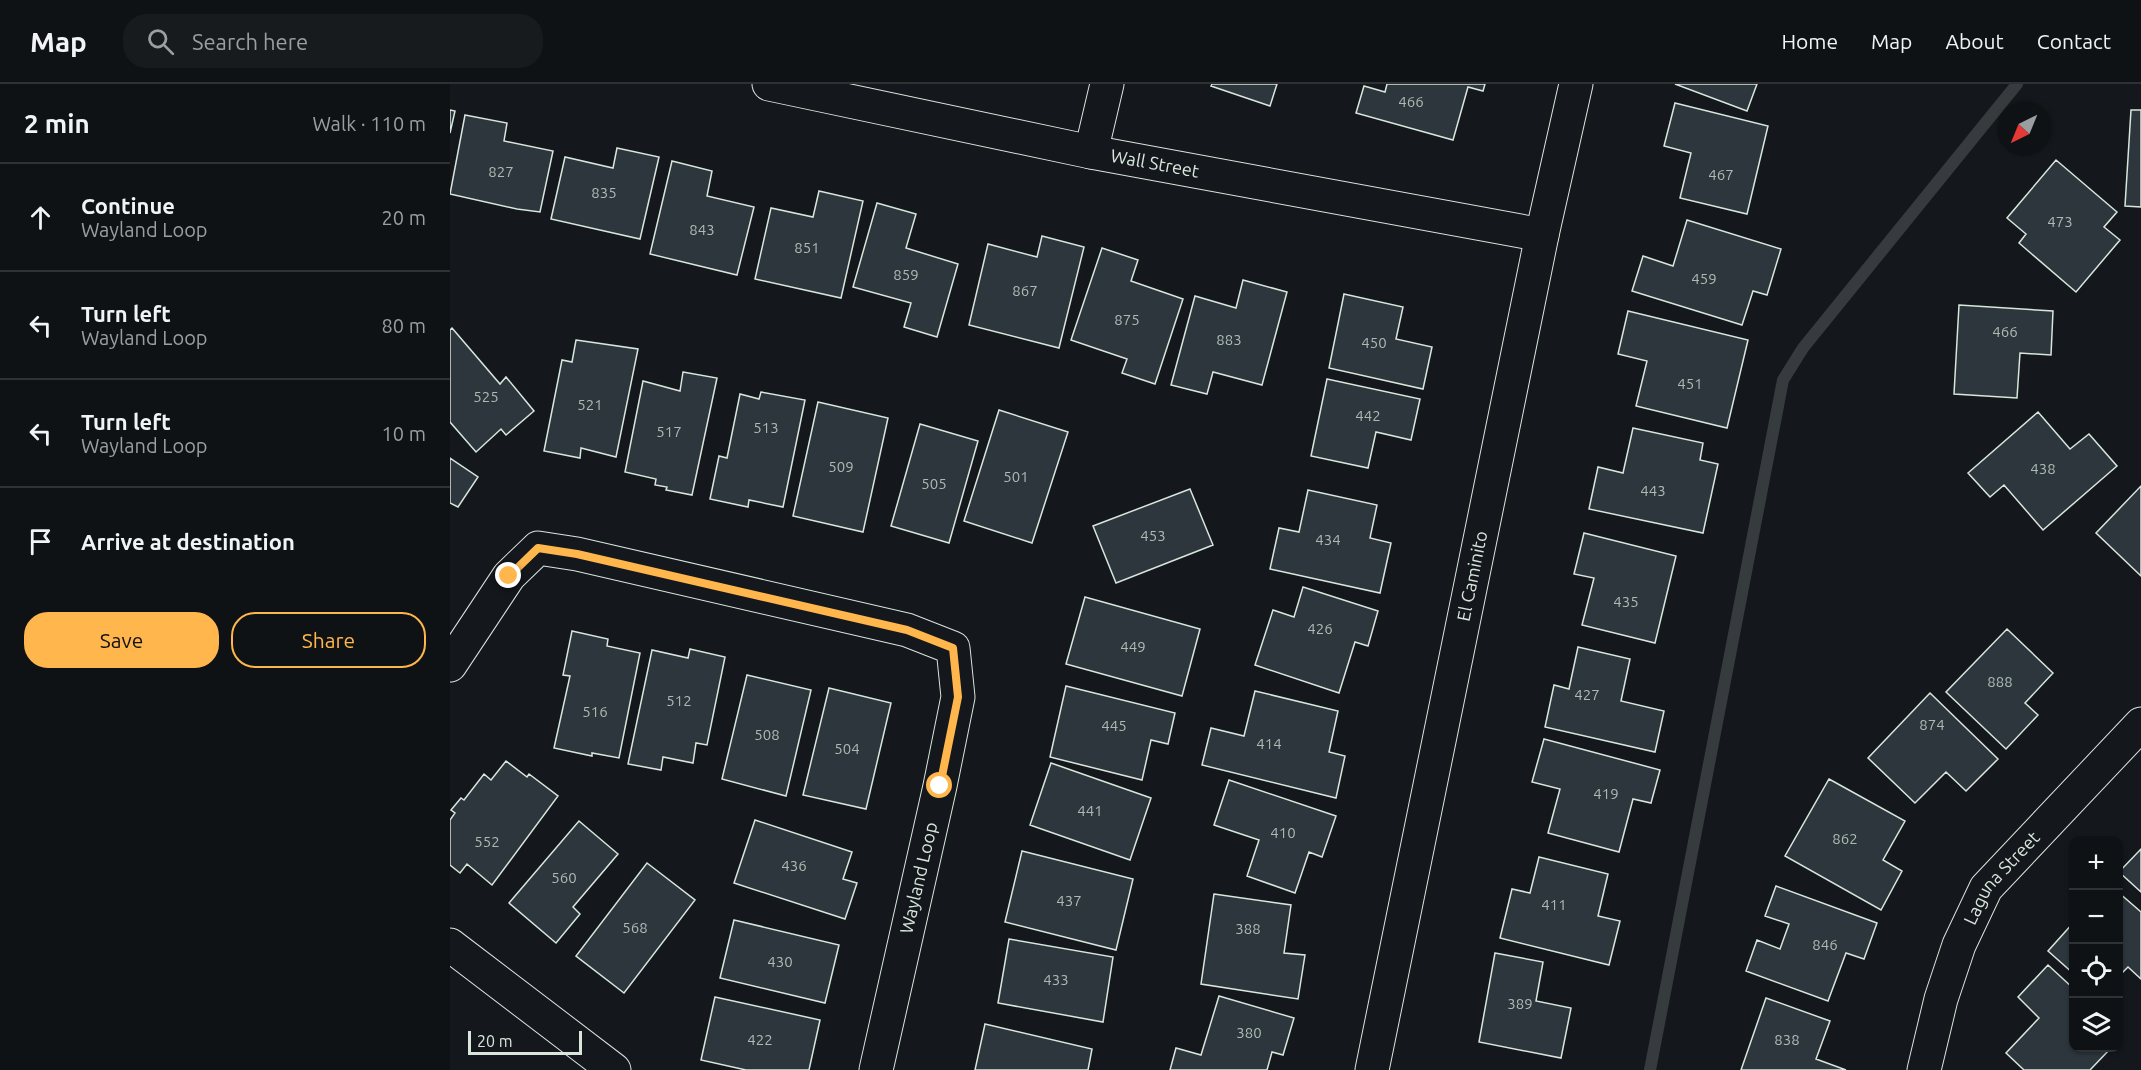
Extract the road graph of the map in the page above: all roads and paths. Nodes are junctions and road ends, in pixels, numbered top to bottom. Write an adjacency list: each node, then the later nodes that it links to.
1 (769, 84): 4 (street, Wall Street)
2 (1107, 84): 4 (street)
3 (1576, 84): 5 (street, El Caminito)
4 (1091, 152): 5 (street, Wall Street)
5 (1542, 235): 11 (street, El Caminito)
6 (450, 665): 10 (street, Wayland Loop)
7 (2141, 724): 12 (street, Laguna Street)
8 (450, 945): 9 (street)
9 (614, 1070)
10 (876, 1070)
11 (1372, 1070)
12 (1924, 1070)

